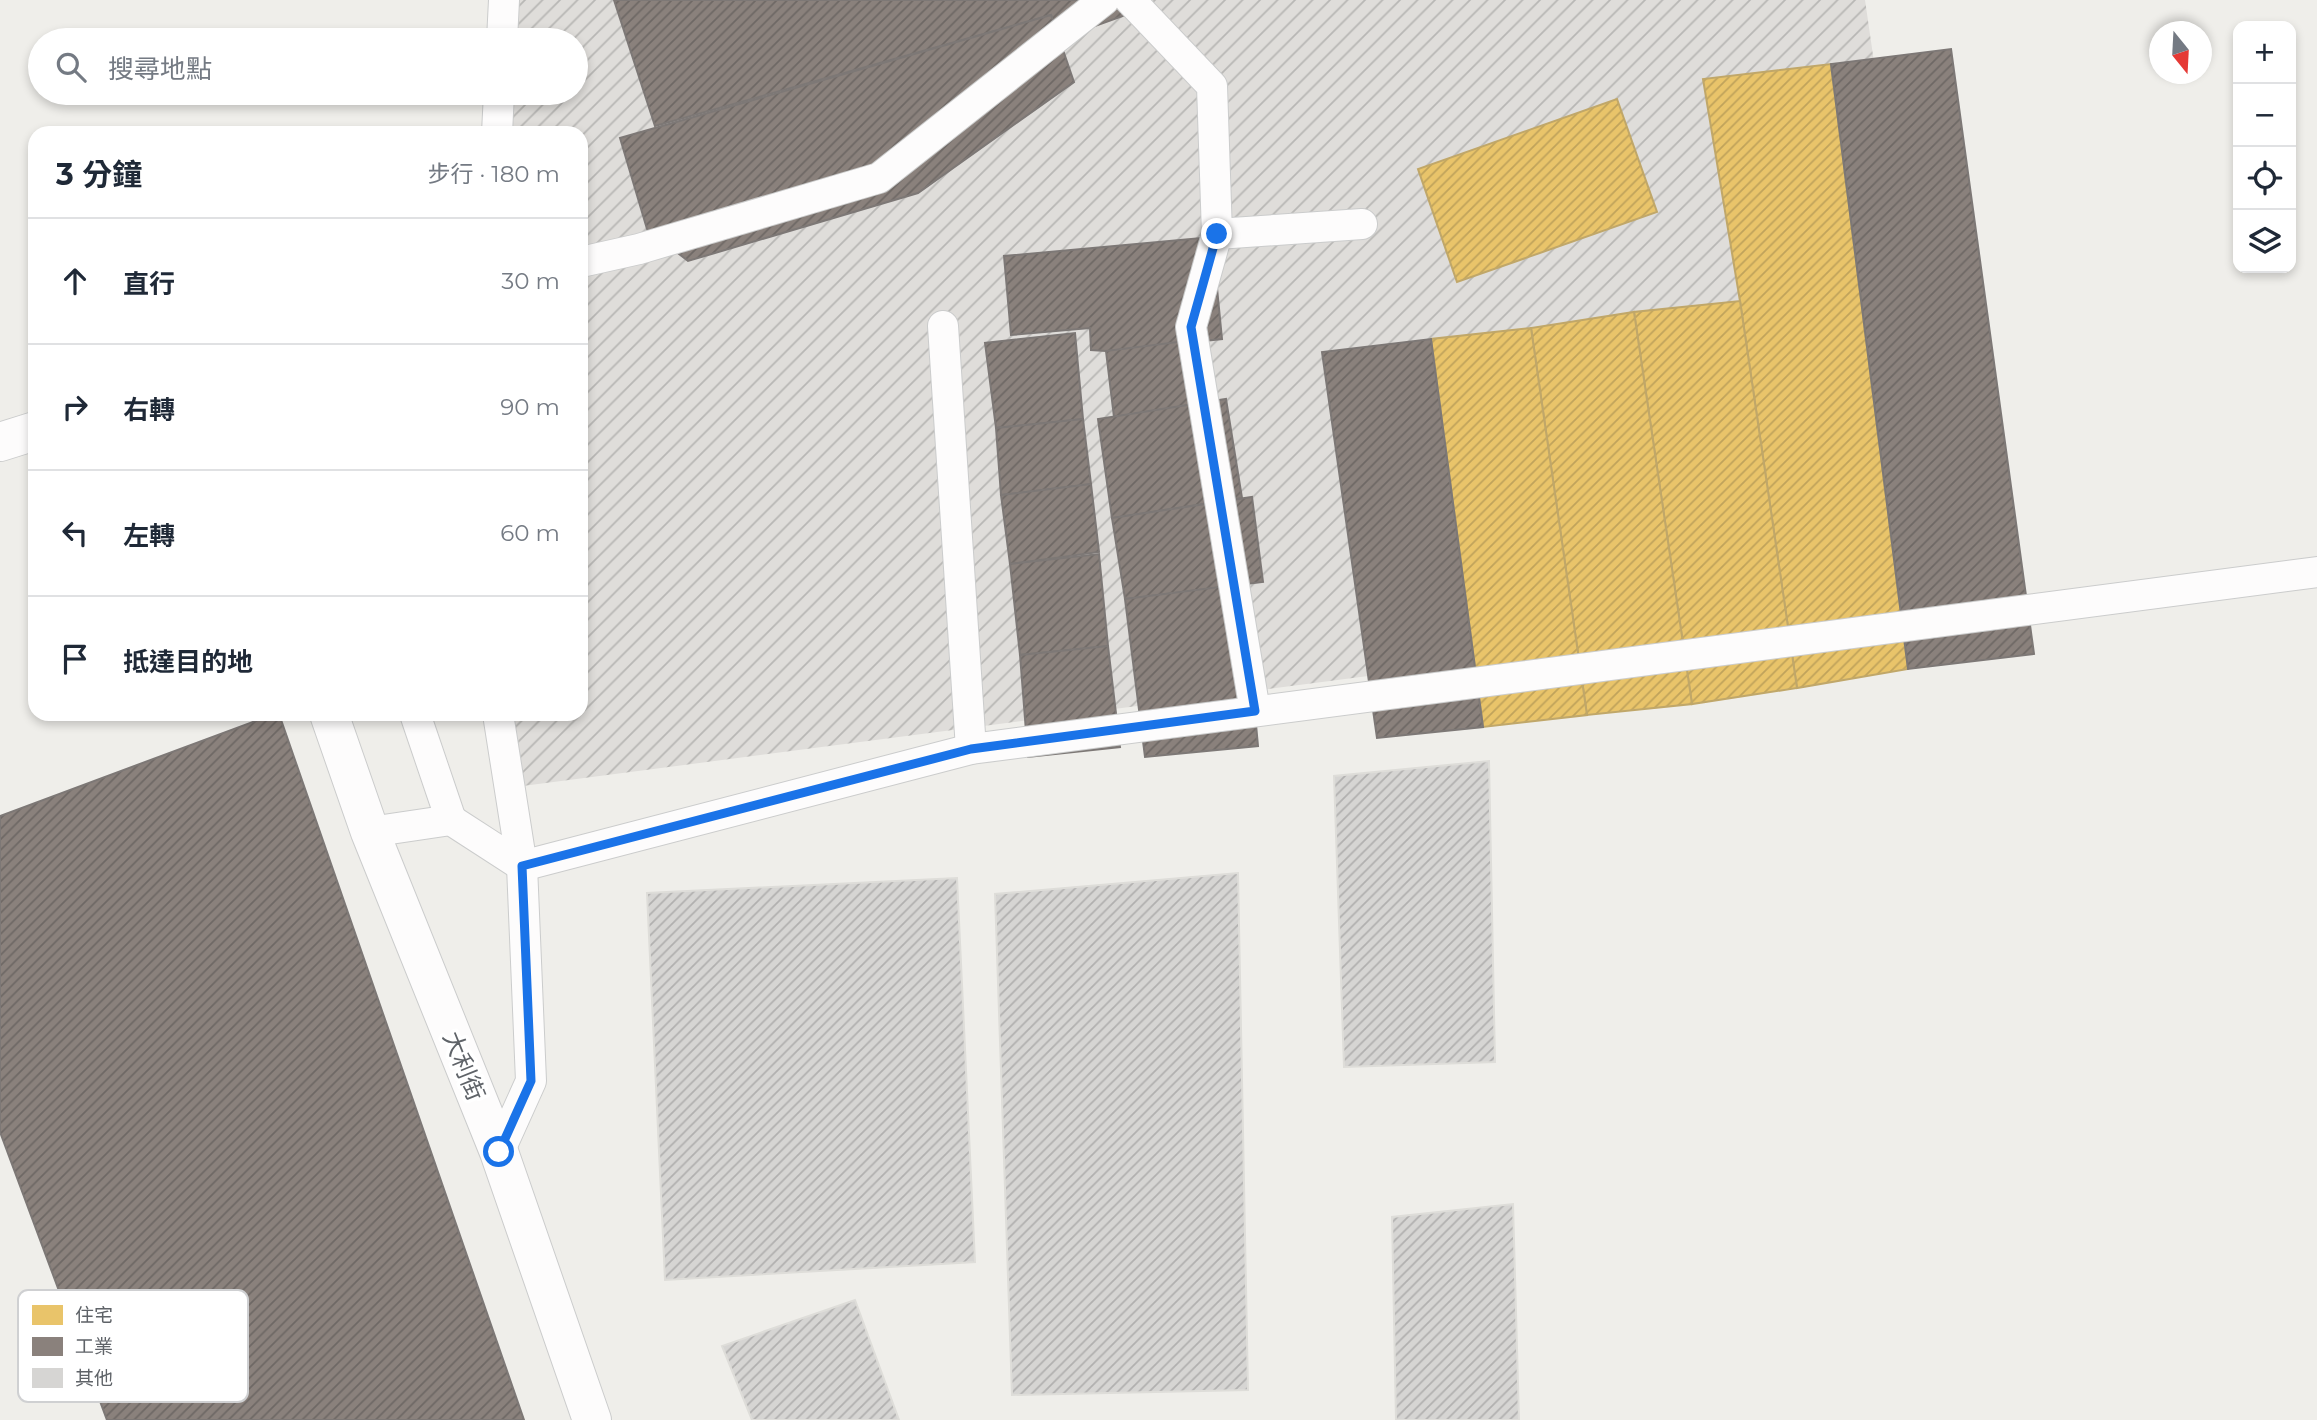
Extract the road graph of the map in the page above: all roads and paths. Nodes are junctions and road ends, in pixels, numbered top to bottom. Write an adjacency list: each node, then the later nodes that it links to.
1 (504, 0): 4 (lane)
2 (1104, 0): 9 (lane)
3 (1130, 0): 8 (lane)
4 (503, 28)
5 (498, 105): 6 (lane)
6 (497, 126)
7 (1362, 224): 8 (lane)
8 (1217, 234): 14 (lane)
9 (588, 260)
10 (943, 326): 18 (lane)
11 (28, 433): 12 (street)
12 (0, 442)
13 (2317, 572): 14 (lane)
14 (1255, 711): 18 (lane)
15 (331, 721): 20 (street, 大利街)
16 (417, 721): 19 (lane)
17 (499, 721): 21 (lane)
18 (971, 749): 21 (lane)
19 (452, 820): 20 (lane); 21 (lane)
20 (370, 832): 22 (street, 大利街)
21 (522, 866): 22 (lane)
22 (499, 1152): 23 (street, 大利街)
23 (592, 1420)

